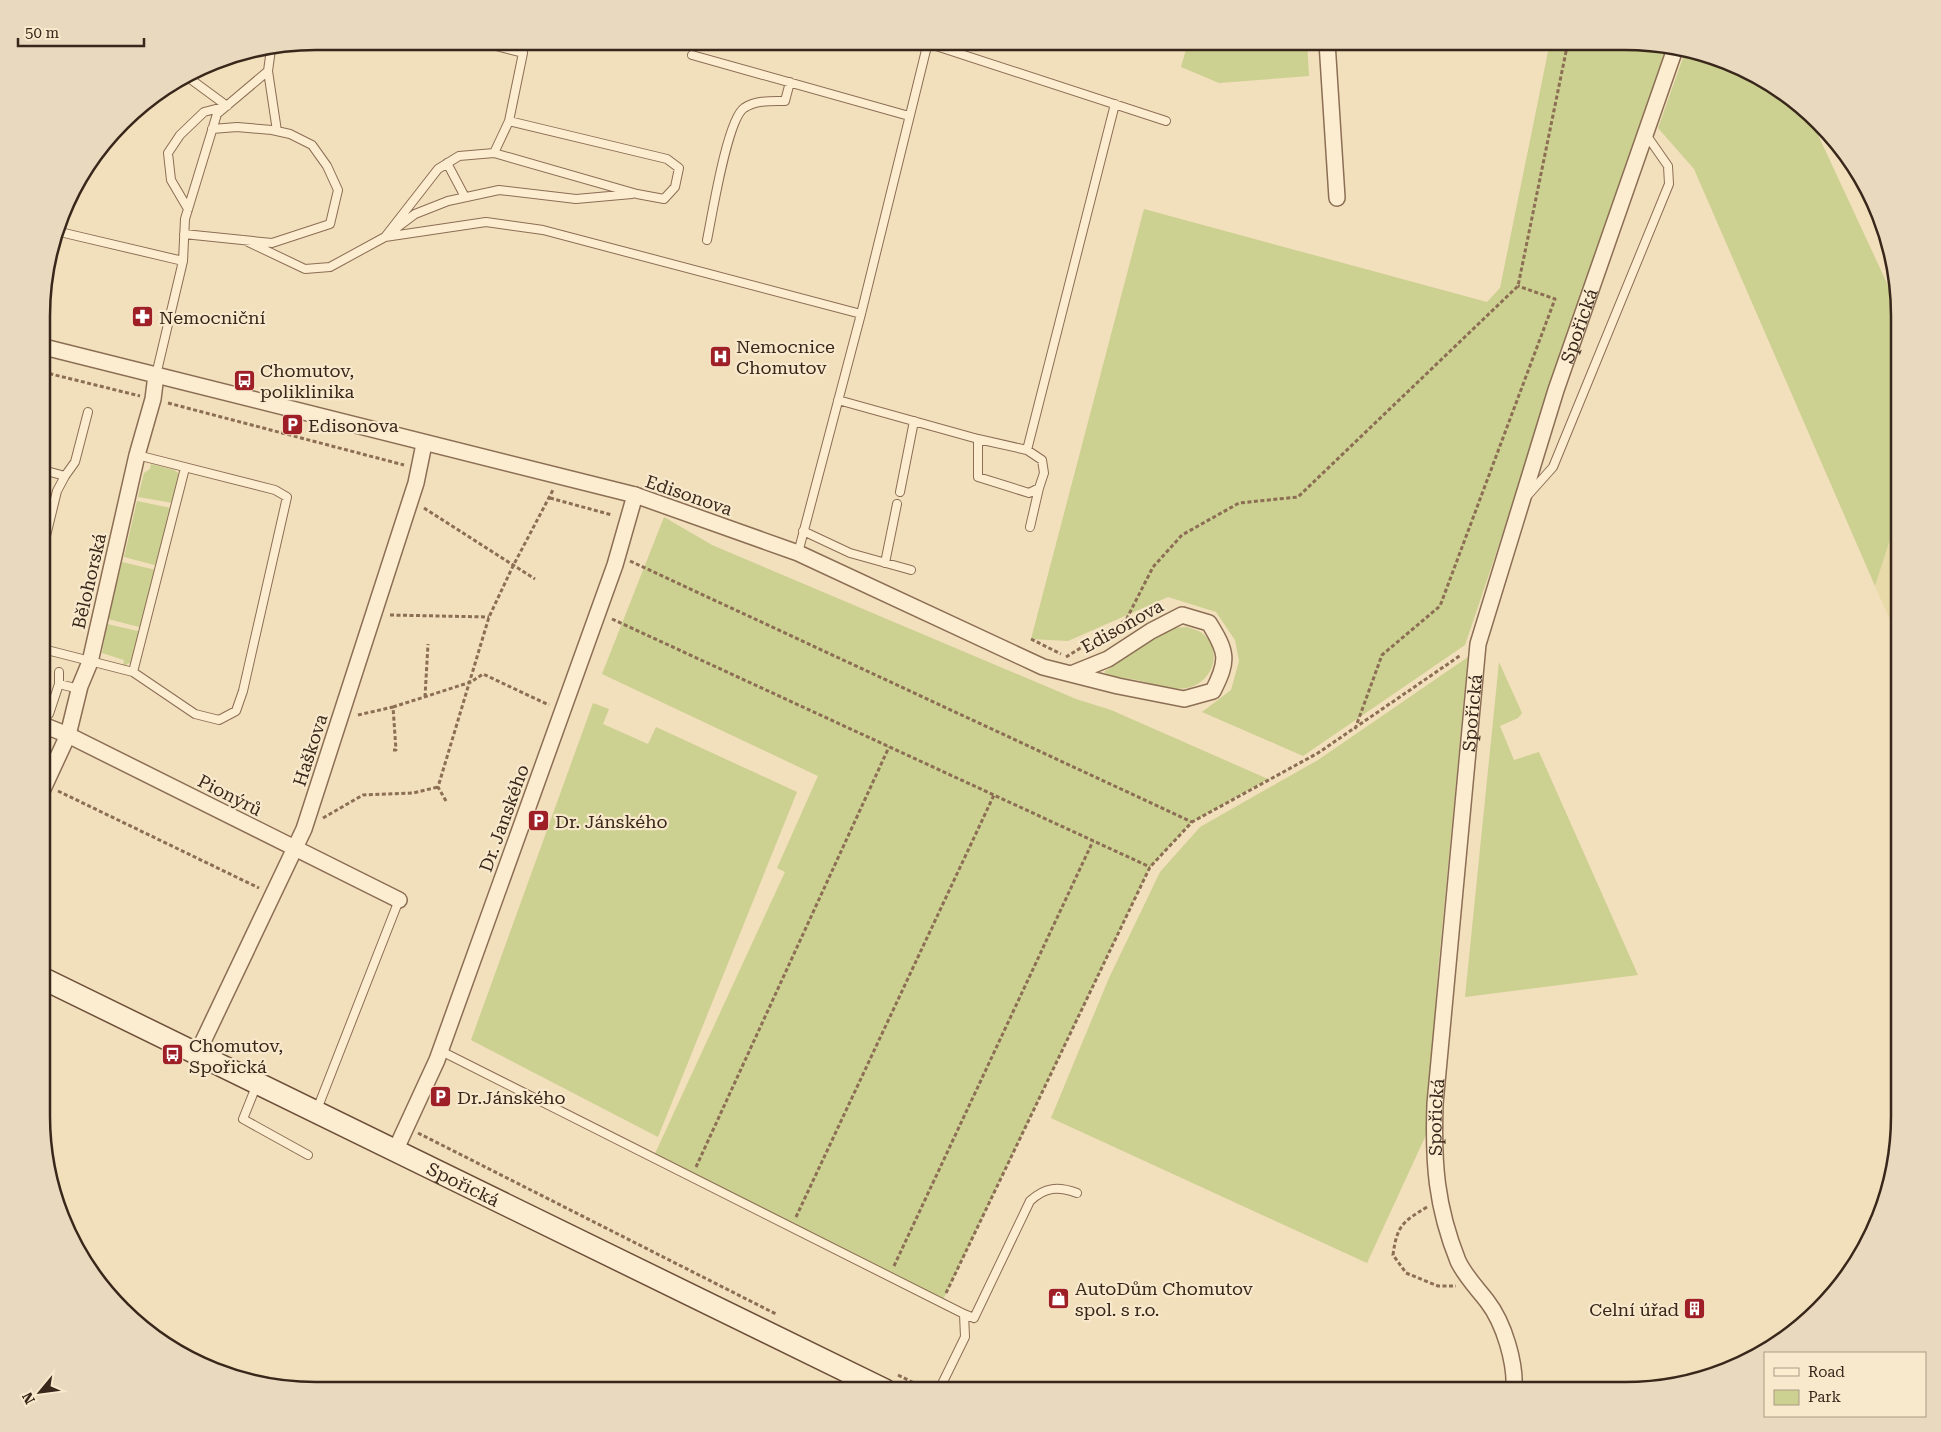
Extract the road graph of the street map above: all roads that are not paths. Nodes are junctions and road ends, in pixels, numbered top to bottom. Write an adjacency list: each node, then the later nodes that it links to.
1 (514, 50): 14 (lane)
2 (925, 50): 13 (lane)
3 (951, 50): 11 (lane)
4 (1328, 50): 23 (street)
5 (270, 54): 8 (lane)
6 (692, 54): 10 (lane)
7 (1673, 54): 18 (street, Spořická)
8 (268, 70): 12 (lane); 17 (lane)
9 (193, 81): 12 (lane)
10 (790, 82): 13 (lane); 29 (lane)
11 (1115, 104): 15 (lane); 39 (lane)
12 (227, 106): 16 (lane); 24 (lane)
13 (909, 116): 31 (lane)
14 (509, 121): 19 (lane); 21 (lane)
15 (1166, 121)
16 (212, 129): 17 (lane); 24 (lane)
17 (277, 131): 28 (lane)
18 (1645, 133): 48 (street, Spořická); 48 (lane)
19 (494, 152): 20 (lane); 21 (lane)
20 (447, 163): 22 (lane); 27 (lane)
21 (637, 194): 22 (lane)
22 (465, 197): 27 (lane)
23 (1337, 198)
24 (188, 209): 26 (lane)
25 (63, 233): 30 (lane)
26 (184, 234): 28 (lane); 30 (lane)
27 (385, 237): 28 (lane); 31 (lane)
28 (244, 240)
29 (707, 240)
30 (183, 261): 33 (lane)
31 (861, 314): 34 (lane)
32 (50, 349): 33 (street, Edisonova)
33 (156, 376): 38 (street, Edisonova); 40 (street, Bělohorská)
34 (838, 400): 36 (lane); 51 (lane)
35 (88, 412): 43 (lane)
36 (914, 421): 37 (lane); 45 (lane)
37 (978, 439): 39 (lane); 44 (lane)
38 (424, 444): 46 (street, Edisonova); 66 (street, Haškova)
39 (1026, 450): 44 (lane)
40 (136, 455): 41 (lane); 56 (street, Bělohorská)
41 (185, 468): 58 (lane); 58 (lane)
42 (50, 472): 43 (lane)
43 (65, 476): 49 (lane)
44 (1039, 488): 50 (lane)
45 (900, 492)
46 (635, 495): 52 (street, Edisonova); 69 (street, Dr. Janského)
47 (897, 504): 53 (lane)
48 (1520, 504): 79 (street, Spořická)
49 (50, 520)
50 (1030, 527)
51 (804, 531): 52 (lane); 53 (lane)
52 (798, 553): 59 (street, Edisonova)
53 (885, 563): 54 (lane)
54 (911, 570)
55 (50, 651): 56 (lane)
56 (90, 662): 58 (lane); 61 (street, Bělohorská)
57 (59, 672): 60 (lane)
58 (133, 672)
59 (1071, 674): 59 (street, Edisonova)
60 (59, 684): 61 (lane); 62 (lane)
61 (79, 689): 64 (street, Bělohorská)
62 (50, 708)
63 (50, 722): 64 (street, Pionýrů)
64 (68, 735): 65 (street, Bělohorská); 66 (street, Pionýrů)
65 (50, 774)
66 (296, 849): 67 (street, Pionýrů); 70 (street, Haškova)
67 (400, 900): 72 (lane)
68 (50, 982): 70 (street, Spořická)
69 (441, 1052): 73 (street, Dr. Janského); 76 (lane)
70 (197, 1054): 71 (street, Spořická)
71 (257, 1084): 72 (street, Spořická); 74 (lane)
72 (316, 1114): 73 (street, Spořická)
73 (396, 1149): 77 (street, Spořická)
74 (308, 1154)
75 (1077, 1193): 76 (lane)
76 (964, 1314): 78 (lane)
77 (889, 1381)
78 (943, 1382)
79 (1513, 1382)

